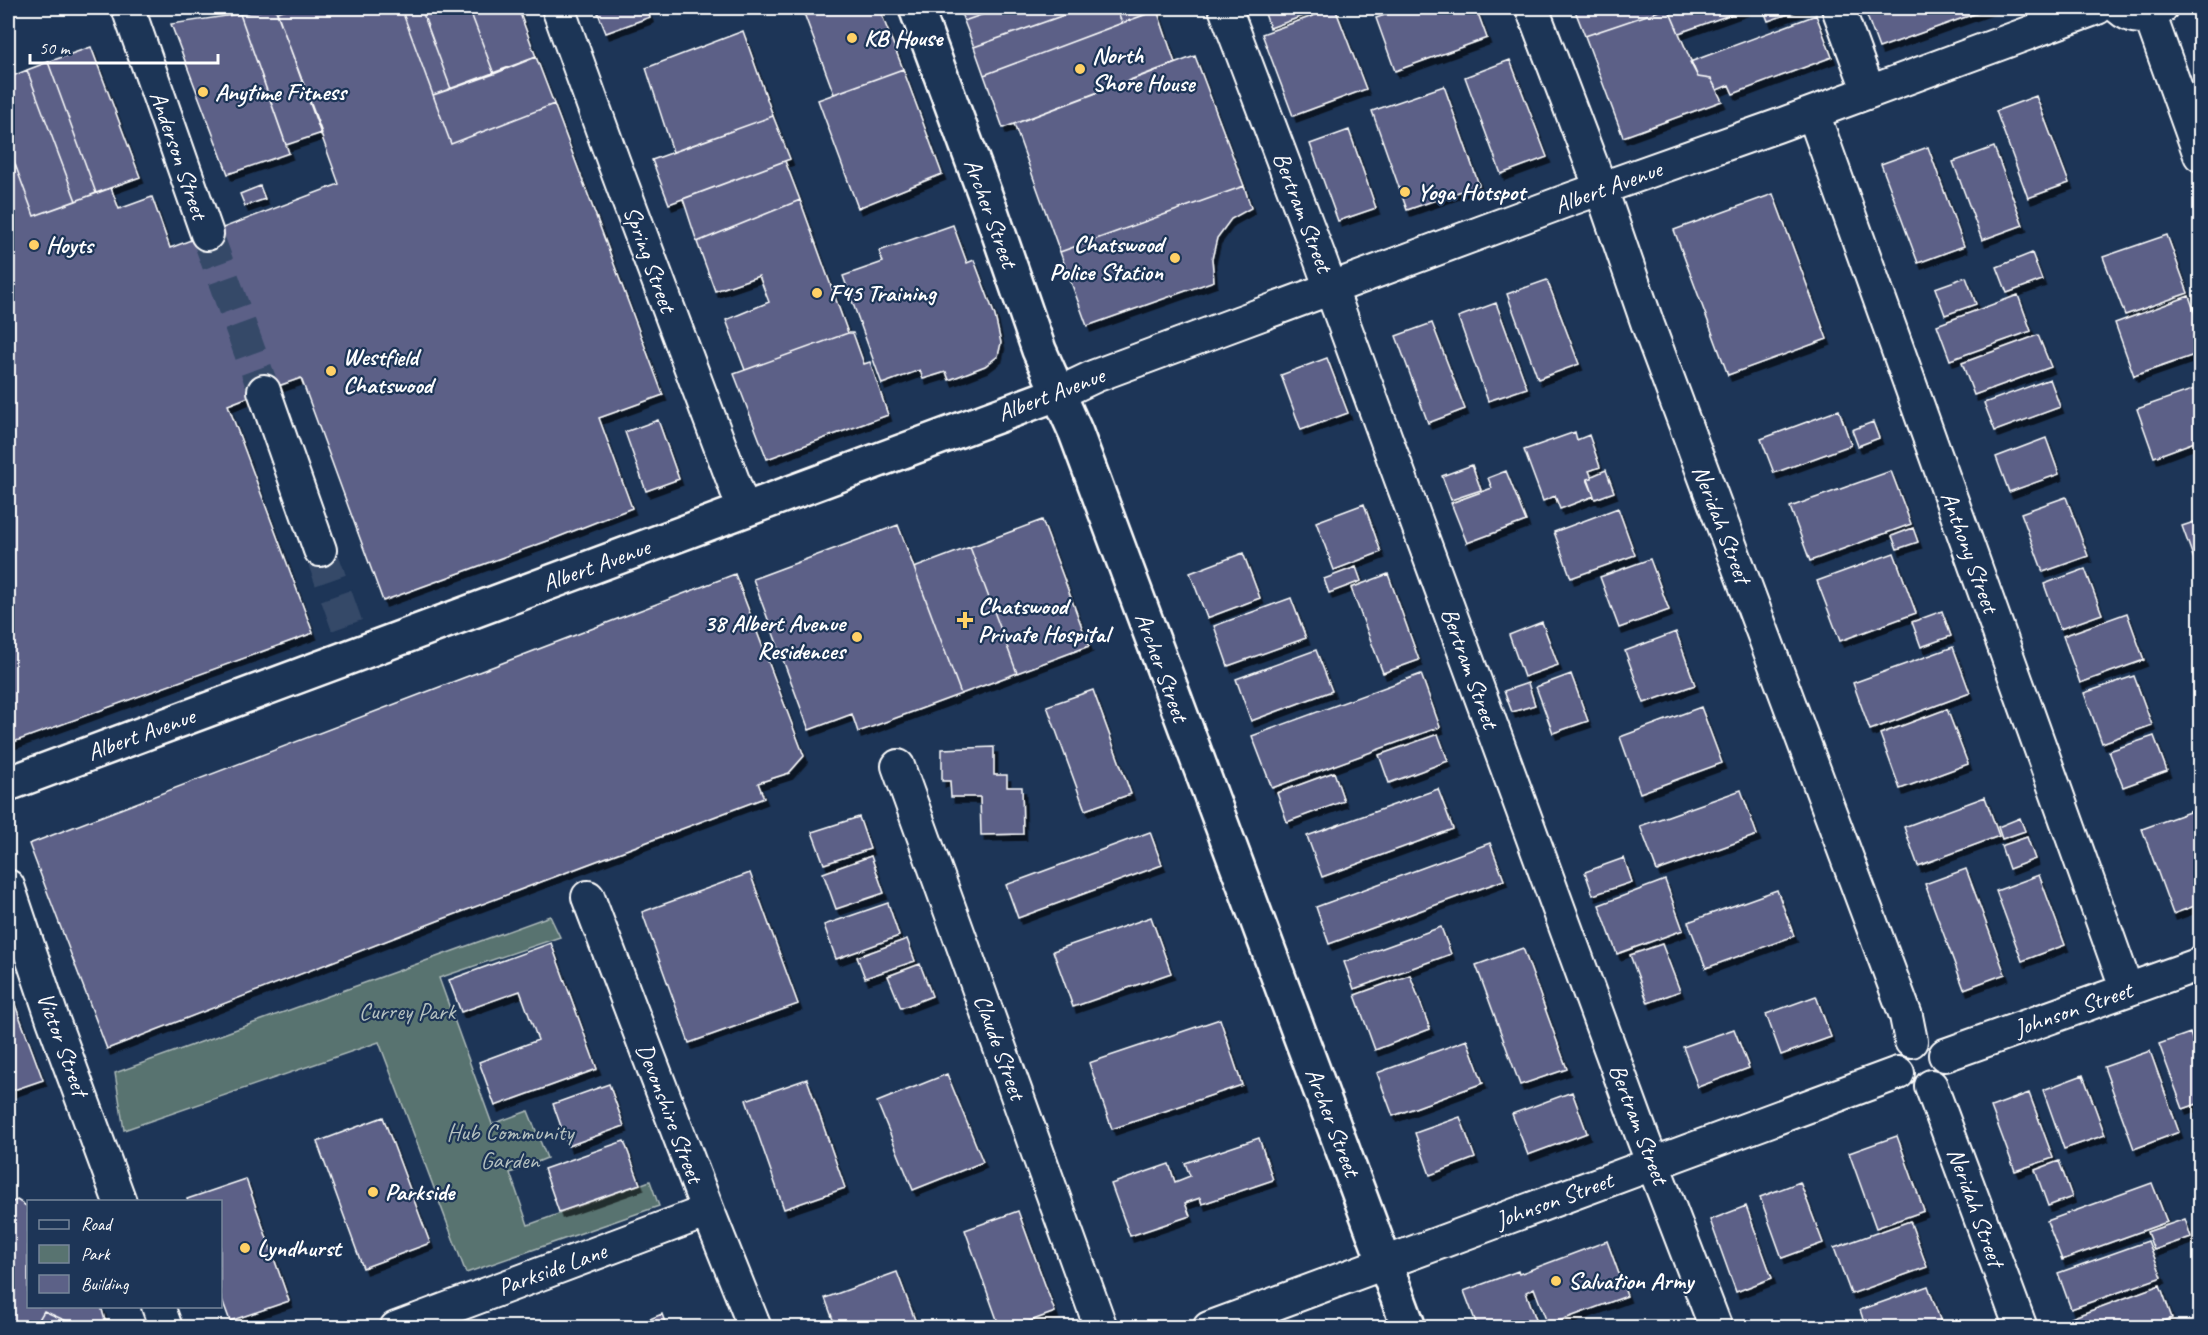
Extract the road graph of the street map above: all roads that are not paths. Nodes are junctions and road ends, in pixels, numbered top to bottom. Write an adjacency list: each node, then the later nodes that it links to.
1 (128, 8): 14 (street, Anderson Street)
2 (558, 8): 18 (street, Spring Street)
3 (916, 8): 17 (main road, Archer Street)
4 (1226, 8): 15 (street, Bertram Street)
5 (1532, 8): 13 (street, Neridah Street)
6 (1838, 8): 10 (street)
7 (2097, 8): 10 (street, Albert Avenue)
8 (2119, 8): 9 (street)
9 (2156, 12): 12 (street)
10 (1869, 92): 11 (street, Albert Avenue)
11 (1813, 113): 13 (street, Albert Avenue); 25 (street, Anthony Street)
12 (2200, 155)
13 (1601, 189): 15 (street, Albert Avenue); 26 (street, Neridah Street)
14 (207, 234)
15 (1331, 288): 17 (street, Albert Avenue); 30 (street, Bertram Street)
16 (264, 391): 19 (street)
17 (1059, 393): 18 (main road, Albert Avenue); 33 (main road, Archer Street)
18 (744, 510): 21 (main road, Albert Avenue)
19 (320, 550)
20 (898, 766): 38 (street, Claude Street)
21 (8, 784)
22 (8, 886): 31 (street, Victor Street)
23 (588, 897): 32 (street, Devonshire Street)
24 (2200, 963): 25 (street, Johnson Street)
25 (2127, 990): 27 (street, Johnson Street)
26 (1911, 1041): 27 (street); 28 (street)
27 (1945, 1055): 29 (street)
28 (1899, 1073): 29 (street); 30 (street, Johnson Street)
29 (1931, 1086): 42 (street, Neridah Street)
30 (1654, 1163): 33 (street, Johnson Street); 41 (street, Bertram Street)
31 (119, 1200)
32 (708, 1211): 36 (street, Parkside Lane); 37 (street, Devonshire Street)
33 (1384, 1262): 39 (street, Johnson Street); 40 (main road, Archer Street)
34 (159, 1308): 35 (street)
35 (166, 1328)
36 (396, 1328)
37 (755, 1328)
38 (1101, 1328)
39 (1209, 1328)
40 (1408, 1328)
41 (1716, 1328)
42 (2021, 1328)

